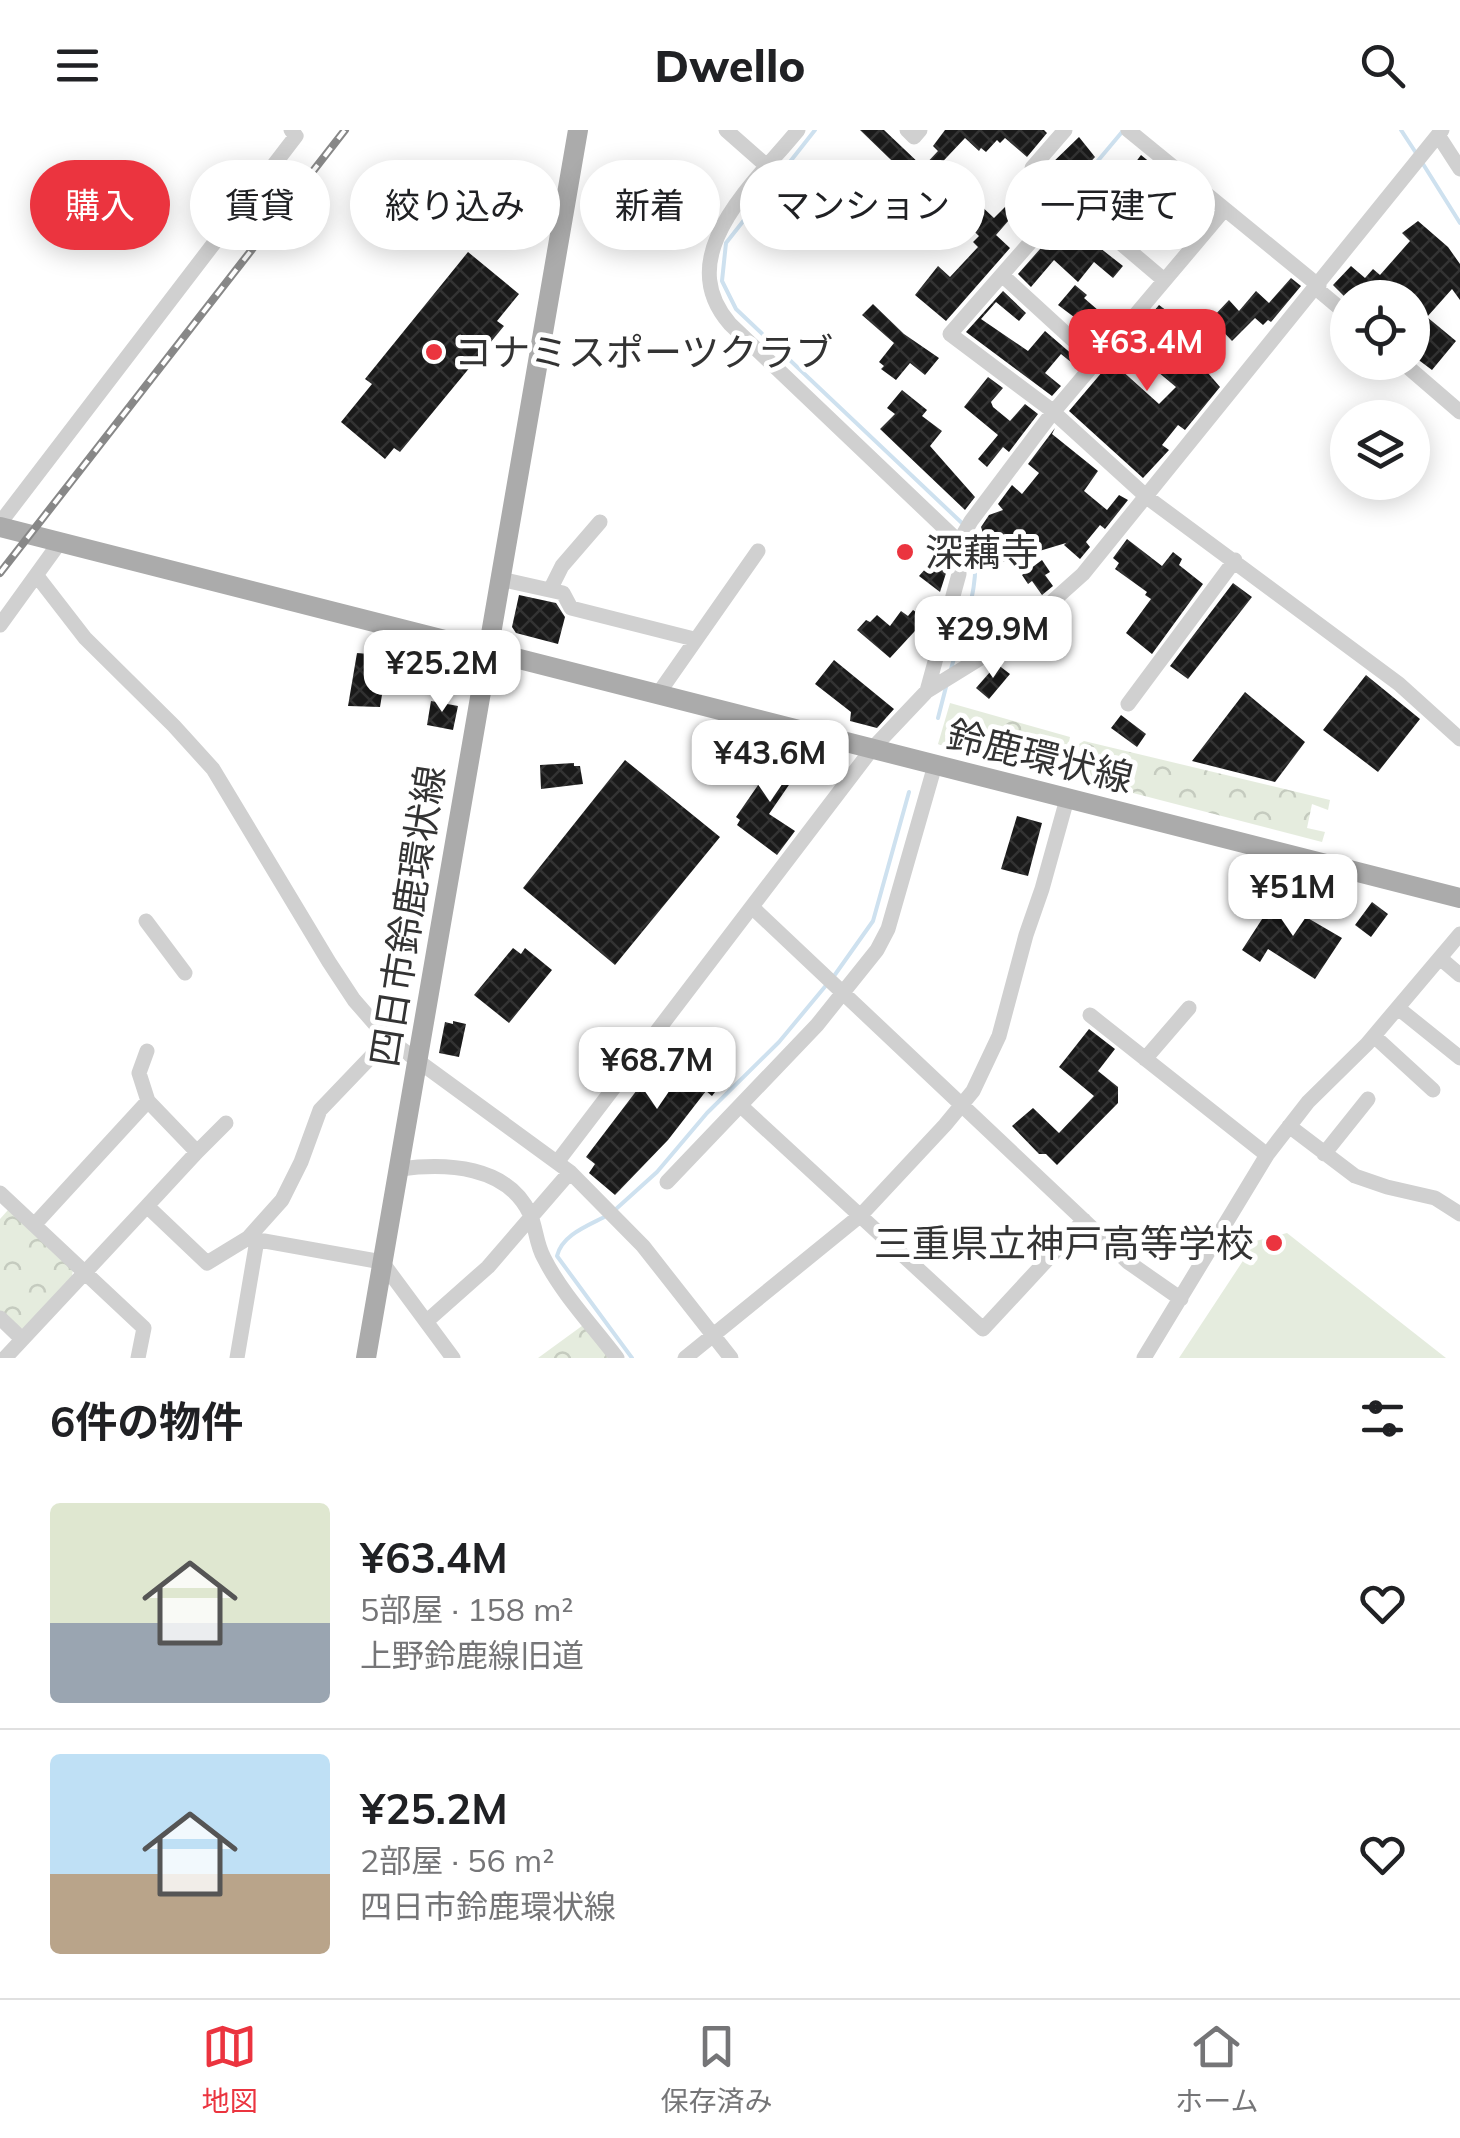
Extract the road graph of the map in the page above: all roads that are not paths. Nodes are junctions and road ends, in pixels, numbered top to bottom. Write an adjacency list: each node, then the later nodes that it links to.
1 (290, 130): 26 (street)
2 (578, 130): 32 (main road, 四日市鈴鹿環状線)
3 (726, 130): 8 (street)
4 (798, 130): 9 (street)
5 (1065, 130): 10 (street)
6 (1128, 130): 13 (street)
7 (1437, 137): 11 (street); 18 (street)
8 (760, 160)
9 (774, 160)
10 (1039, 160)
11 (1460, 169)
12 (740, 205): 27 (street)
13 (1224, 210): 17 (street); 18 (street)
14 (1024, 250): 16 (street)
15 (1129, 250): 17 (street)
16 (1002, 275): 20 (street); 23 (street)
17 (1164, 280): 20 (street)
18 (1318, 287): 19 (street); 24 (street)
19 (1330, 298)
20 (1097, 362): 23 (street)
21 (1424, 380): 22 (street)
22 (1458, 408)
23 (1053, 414): 24 (street); 27 (street)
24 (1148, 498): 30 (street); 37 (street)
25 (600, 522): 33 (street)
26 (0, 525): 28 (main road, 鈴鹿環状線)
27 (960, 539): 37 (street)
28 (60, 542): 31 (street); 36 (main road, 鈴鹿環状線)
29 (758, 551): 35 (street)
30 (1235, 560): 39 (street); 40 (street)
31 (37, 576): 34 (street); 56 (street)
32 (500, 579): 33 (street); 36 (main road, 四日市鈴鹿環状線)
33 (550, 590): 35 (street)
34 (0, 624)
35 (694, 639): 38 (street)
36 (488, 650): 38 (main road, 鈴鹿環状線); 60 (main road, 四日市鈴鹿環状線)
37 (932, 687): 41 (street)
38 (658, 694): 41 (main road, 鈴鹿環状線)
39 (1128, 704)
40 (1460, 739)
41 (872, 749): 42 (main road, 鈴鹿環状線); 45 (street)
42 (934, 765): 43 (main road, 鈴鹿環状線); 51 (street)
43 (1067, 800): 44 (main road, 鈴鹿環状線); 65 (street)
44 (1460, 898)
45 (752, 907): 51 (street); 71 (street)
46 (146, 921): 49 (street)
47 (1460, 934): 48 (street)
48 (1440, 958): 50 (street); 53 (street)
49 (185, 973)
50 (1460, 974)
51 (839, 992): 64 (street); 65 (street)
52 (1189, 1008): 59 (street)
53 (1398, 1008): 55 (street); 58 (street)
54 (1090, 1015): 59 (street)
55 (1374, 1036): 61 (street); 67 (street)
56 (388, 1039): 60 (street); 81 (street)
57 (146, 1051): 63 (street)
58 (1460, 1058)
59 (1145, 1059): 70 (street)
60 (418, 1060): 71 (street); 72 (main road, 四日市鈴鹿環状線)
61 (1433, 1090)
62 (1368, 1098): 69 (street)
63 (148, 1101): 68 (street); 80 (street)
64 (741, 1106): 73 (street); 77 (street)
65 (962, 1106): 77 (street); 79 (street)
66 (226, 1123): 68 (street)
67 (1289, 1126): 69 (street); 70 (street)
68 (196, 1152): 75 (street)
69 (1324, 1154): 76 (street)
70 (1268, 1155): 84 (street)
71 (564, 1167): 78 (street); 87 (street)
72 (400, 1169): 78 (street); 82 (main road, 四日市鈴鹿環状線)
73 (667, 1182)
74 (0, 1193): 80 (street)
75 (146, 1206): 81 (street); 83 (street)
76 (1460, 1214)
77 (861, 1215): 79 (street); 87 (street)
78 (532, 1217): 86 (street); 94 (street)
79 (1084, 1220): 84 (street)
80 (34, 1224): 83 (street)
81 (253, 1239): 82 (street); 91 (street)
82 (382, 1262): 86 (street); 92 (main road, 四日市鈴鹿環状線)
83 (86, 1270): 88 (street); 90 (street)
84 (1181, 1299): 97 (street)
85 (0, 1318): 88 (street)
86 (427, 1321): 93 (street)
87 (713, 1336): 95 (street); 96 (street)
88 (22, 1339): 89 (street)
89 (5, 1358)
90 (138, 1358)
91 (236, 1358)
92 (366, 1358)
93 (453, 1358)
94 (617, 1358)
95 (685, 1358)
96 (731, 1358)
97 (1144, 1358)

